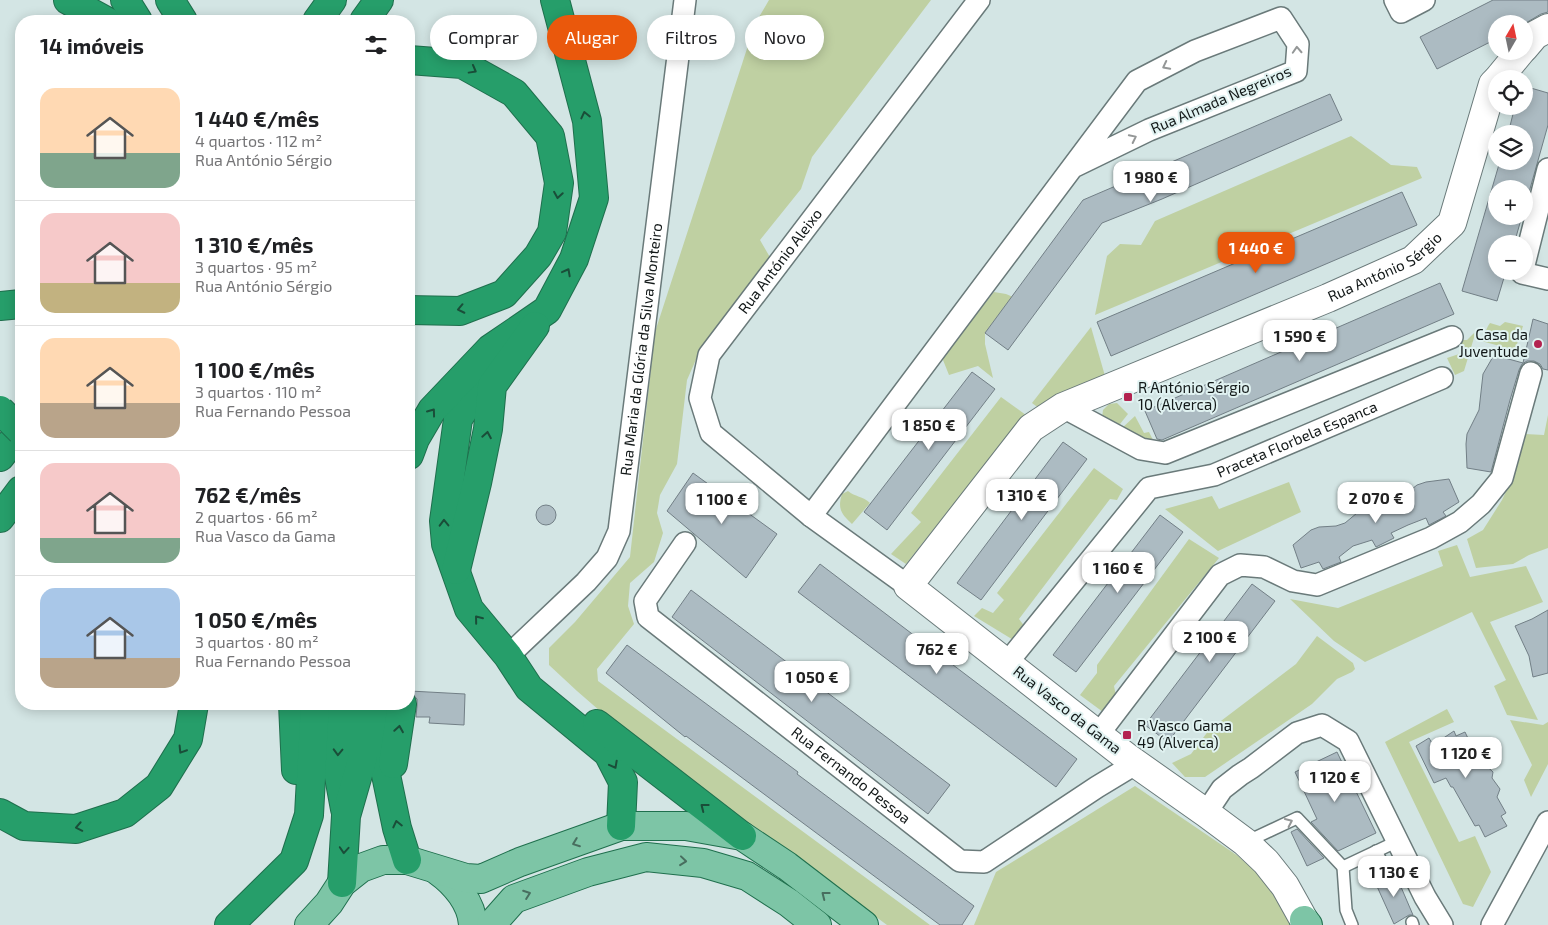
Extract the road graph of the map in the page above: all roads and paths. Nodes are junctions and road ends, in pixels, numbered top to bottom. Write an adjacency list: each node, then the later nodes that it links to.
1 (68, 0): 11 (highway)
2 (125, 0): 12 (highway)
3 (170, 0): 13 (highway)
4 (332, 0): 14 (highway)
5 (379, 0): 15 (highway)
6 (555, 0): 30 (highway, one-way to 6)
7 (684, 0): 45 (street, Rua Maria da Glória da Silva Monteiro)
8 (979, 0): 41 (street, Rua António Aleixo)
9 (1395, 0): 10 (street)
10 (1424, 0)
11 (95, 15)
12 (134, 15)
13 (179, 15)
14 (321, 15)
15 (368, 15)
16 (1548, 28): 17 (main road)
17 (1533, 37)
18 (415, 60): 29 (highway, one-way to 29)
19 (1514, 60): 20 (main road, Rua António Sérgio)
20 (1505, 70)
21 (1488, 101): 34 (main road, Rua António Sérgio)
22 (1073, 167): 22 (street, Rua Almada Negreiros, one-way to 22); 41 (street, Rua Almada Negreiros)
23 (1548, 169): 24 (street)
24 (1532, 235)
25 (1533, 276): 26 (street)
26 (1548, 280)
27 (15, 305): 28 (highway)
28 (0, 306)
29 (415, 310)
30 (547, 310): 38 (highway, one-way to 30); 45 (highway, one-way to 30)
31 (1452, 337): 34 (street)
32 (1530, 373): 54 (street)
33 (1442, 378): 46 (street, Praceta Florbela Espanca)
34 (1063, 406): 44 (main road, Rua António Sérgio)
35 (0, 410): 36 (highway, bridge)
36 (15, 424)
37 (15, 438): 39 (highway)
38 (415, 438)
39 (0, 457)
40 (15, 498): 42 (highway)
41 (811, 516): 44 (street, Rua Vasco da Gama)
42 (0, 518)
43 (685, 544): 55 (street, Rua Fernando Pessoa)
44 (908, 586): 46 (main road, Rua Vasco da Gama)
45 (508, 656): 61 (highway, one-way to 61); 62 (highway, one-way to 45)
46 (1007, 663): 54 (main road, Rua Vasco da Gama)
47 (193, 710): 57 (highway, one-way to 57)
48 (293, 710): 71 (highway)
49 (315, 710): 71 (highway)
50 (340, 710): 59 (highway, one-way to 59)
51 (363, 710): 59 (highway)
52 (380, 710): 56 (highway)
53 (401, 710): 56 (highway, one-way to 53)
54 (1098, 735): 55 (main road, Rua Vasco da Gama)
55 (1135, 764): 58 (main road, Rua Vasco da Gama)
56 (389, 788): 66 (highway, one-way to 56)
57 (0, 813)
58 (1206, 813): 63 (street); 64 (main road, Rua Vasco da Gama)
59 (346, 816): 69 (highway, one-way to 69)
60 (1548, 822): 79 (street)
61 (621, 826): 62 (main road); 66 (main road, one-way to 66)
62 (742, 836): 76 (main road, one-way to 62)
63 (1398, 841): 65 (lane); 78 (street)
64 (1244, 842): 67 (lane, one-way to 67); 70 (main road, Rua Vasco da Gama)
65 (1376, 851): 67 (lane); 68 (lane)
66 (418, 863): 69 (main road); 73 (main road)
67 (1343, 867): 77 (lane)
68 (1387, 872)
69 (331, 904): 72 (main road)
70 (1305, 923)
71 (230, 924)
72 (310, 925)
73 (473, 925)
74 (491, 925): 75 (main road, one-way to 75)
75 (816, 925)
76 (864, 925)
77 (1352, 925)
78 (1442, 925)
79 (1492, 925)

